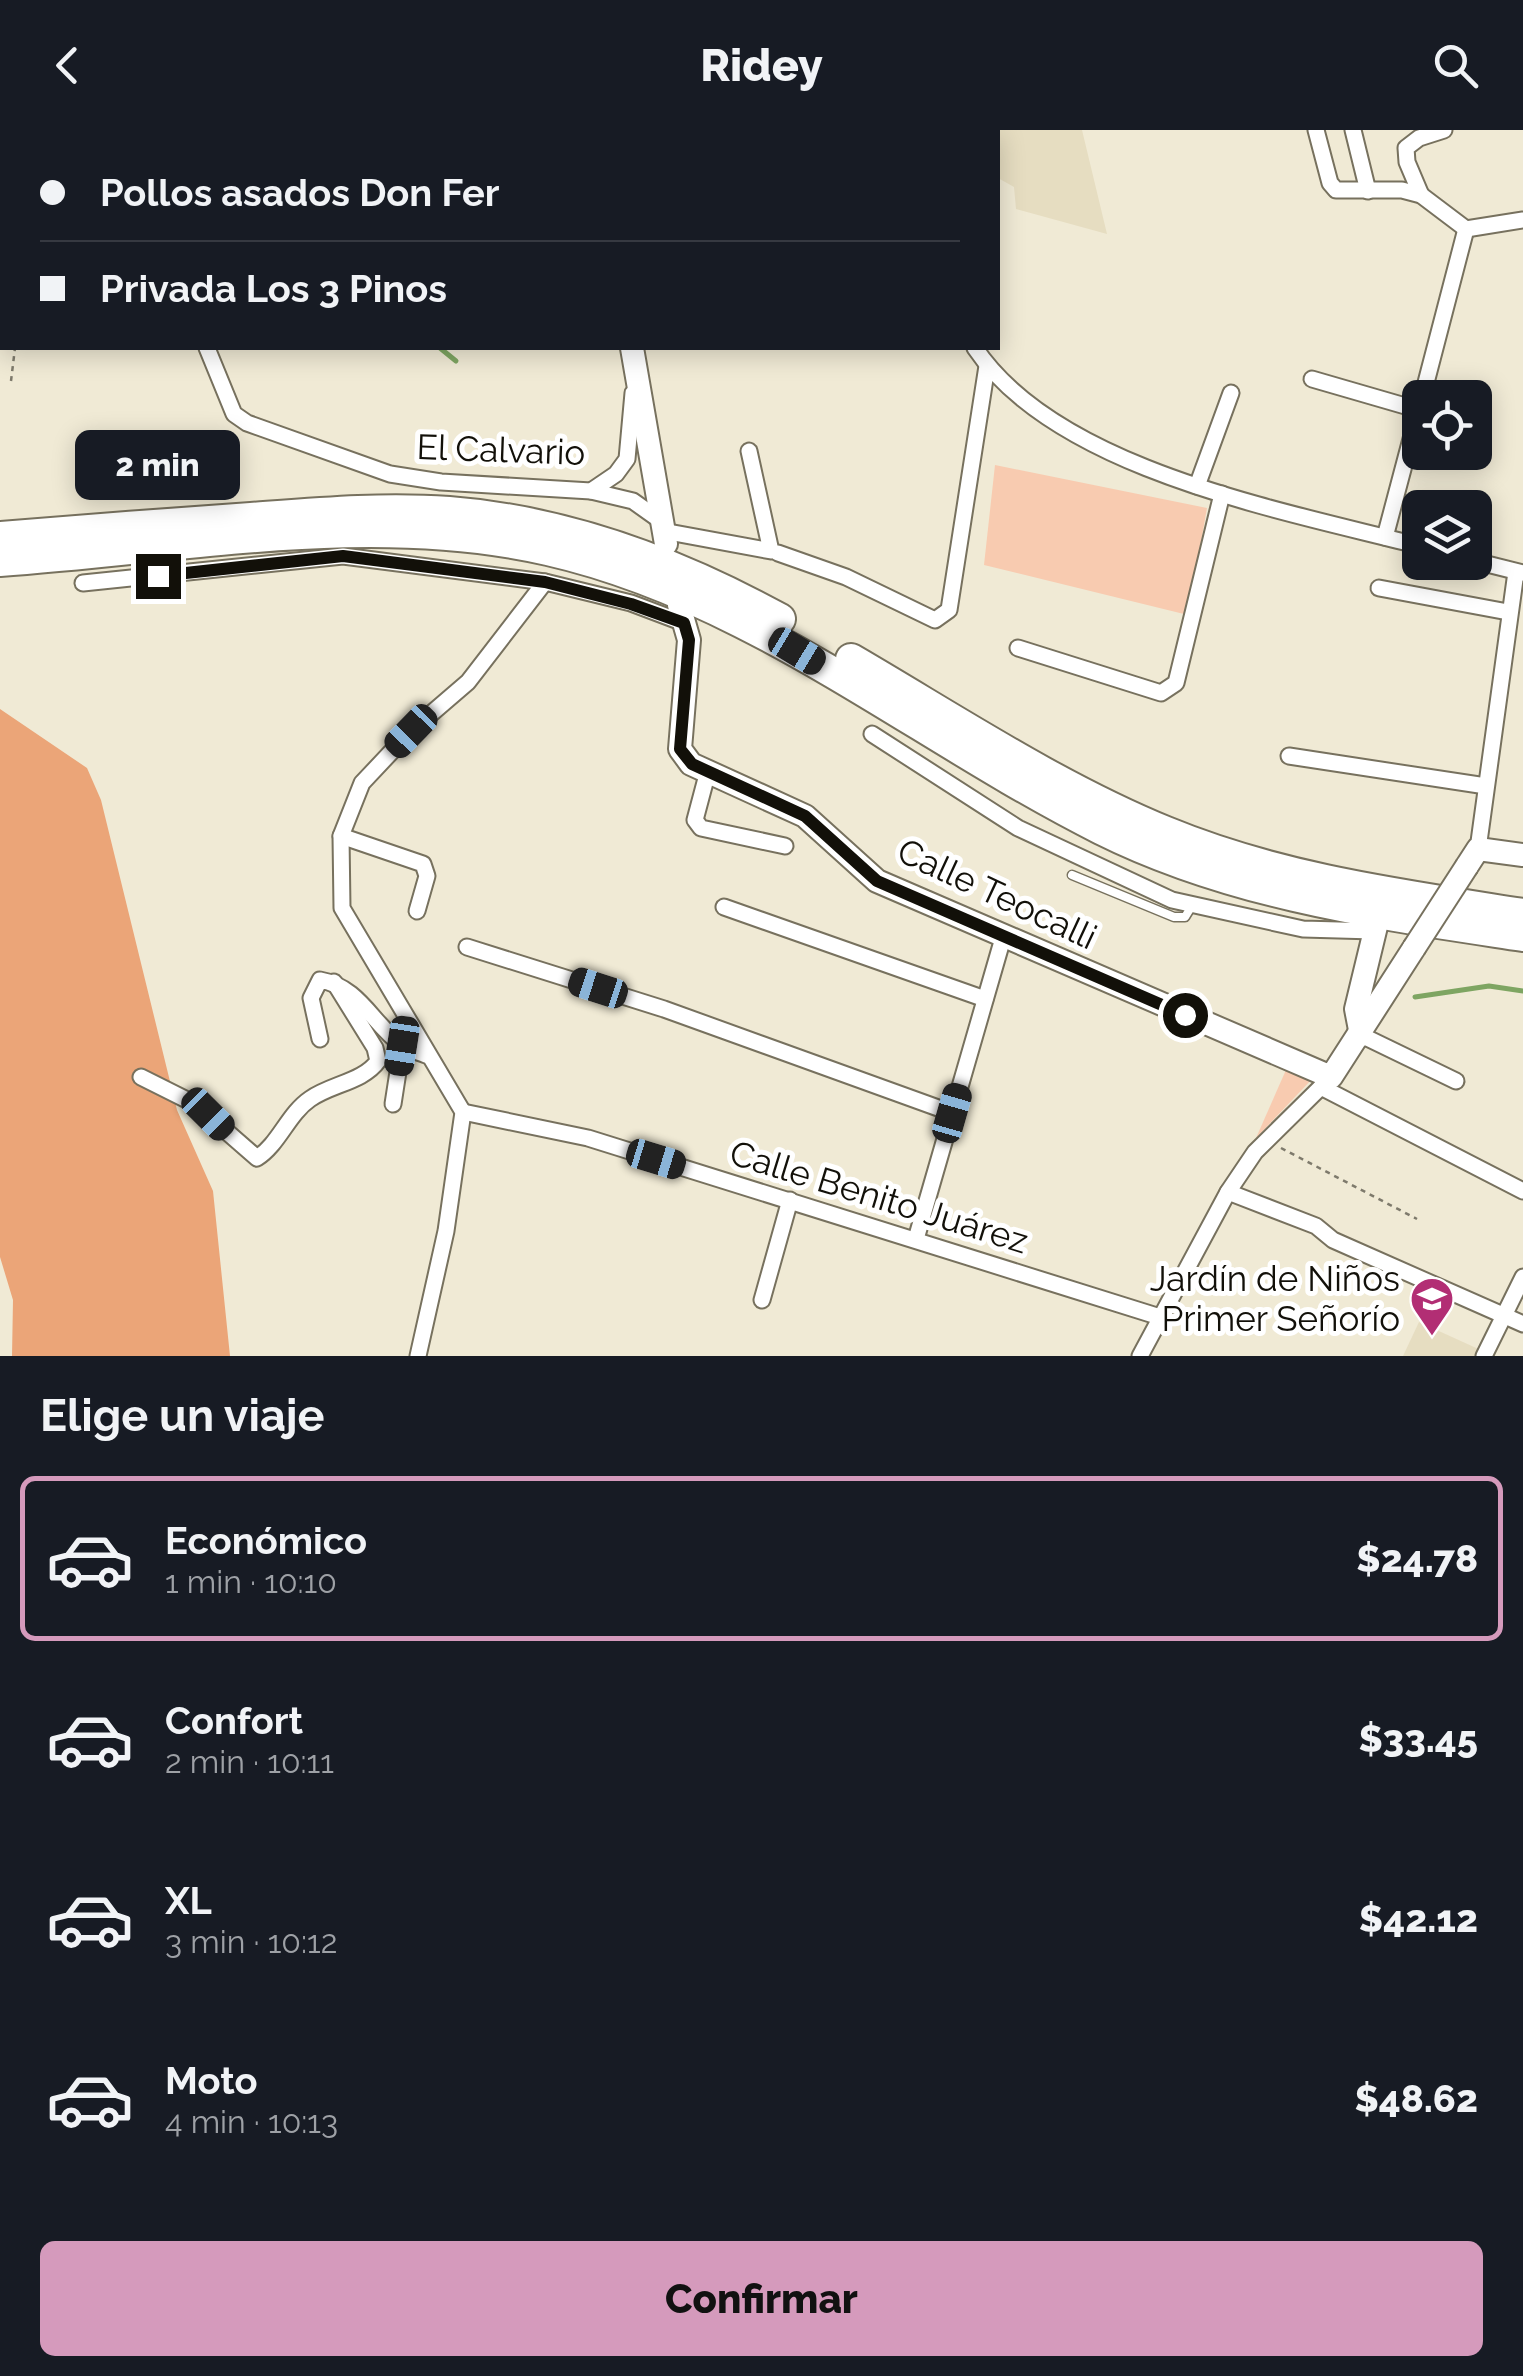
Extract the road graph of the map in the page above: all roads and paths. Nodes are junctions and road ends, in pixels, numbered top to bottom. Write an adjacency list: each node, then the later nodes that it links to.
1 (1316, 130): 4 (street)
2 (1353, 130): 4 (street)
3 (1444, 130): 5 (street)
4 (1368, 191): 5 (street)
5 (1421, 195): 7 (street)
6 (1523, 220): 7 (street)
7 (1466, 228): 14 (street)
8 (14, 350): 15 (path)
9 (208, 350): 20 (street, El Calvario)
10 (976, 350): 12 (street)
11 (634, 357): 22 (street, El Calvario); 25 (street)
12 (987, 366): 21 (street); 29 (street)
13 (1312, 379): 17 (street)
14 (1427, 380)
15 (11, 381)
16 (1230, 393): 21 (street)
17 (1402, 403)
18 (749, 451): 25 (street)
19 (1403, 470): 27 (street)
20 (390, 474): 22 (street, El Calvario); 24 (street)
21 (1197, 486): 23 (street)
22 (591, 491): 25 (street)
23 (1222, 494): 27 (street); 40 (street)
24 (382, 509): 26 (highway); 53 (highway)
25 (664, 532)
26 (0, 537)
27 (1386, 537): 28 (street)
28 (1402, 541)
29 (778, 553)
30 (0, 561): 54 (highway)
31 (1492, 565): 32 (street)
32 (1520, 572): 36 (street)
33 (545, 582): 34 (street); 37 (street); 45 (street)
34 (83, 584)
35 (1379, 588): 36 (street)
36 (1508, 612): 38 (street)
37 (682, 614): 43 (street, Calle Teocalli)
38 (1506, 634): 39 (street); 44 (street)
39 (1523, 638)
40 (1018, 648)
41 (872, 734): 50 (street)
42 (1289, 756): 44 (street)
43 (708, 771): 46 (street); 56 (street, Calle Teocalli)
44 (1486, 786): 48 (street)
45 (341, 836): 52 (street); 63 (street)
46 (785, 846)
47 (1523, 856): 48 (street)
48 (1473, 858): 60 (street, bridge)
49 (1072, 875): 50 (lane)
50 (1193, 904): 54 (street)
51 (724, 907): 59 (street)
52 (418, 910)
53 (1523, 914)
54 (1377, 922): 55 (highway); 60 (street)
55 (1523, 936)
56 (1003, 938): 59 (street); 66 (street, Calle Teocalli)
57 (467, 947): 69 (street)
58 (334, 982): 61 (street); 62 (street); 64 (street)
59 (985, 999): 69 (street)
60 (1361, 1035): 65 (street); 66 (street)
61 (320, 1038)
62 (402, 1046): 63 (street); 67 (street)
63 (426, 1054): 68 (street)
64 (142, 1077)
65 (1456, 1081)
66 (1326, 1082): 70 (street); 71 (street)
67 (393, 1104)
68 (462, 1112): 73 (street, Calle Benito Juárez); 81 (street)
69 (952, 1113): 75 (street)
70 (1266, 1140): 72 (street); 74 (path)
71 (1523, 1191)
72 (1228, 1192): 78 (street); 79 (street)
73 (790, 1200): 75 (street, Calle Benito Juárez); 77 (street)
74 (1417, 1219)
75 (916, 1239): 79 (street, Calle Benito Juárez)
76 (1523, 1277): 78 (street)
77 (762, 1300)
78 (1504, 1315): 80 (street); 83 (street)
79 (1160, 1317): 82 (street)
80 (1523, 1324)
81 (418, 1356)
82 (1140, 1356)
83 (1484, 1356)

